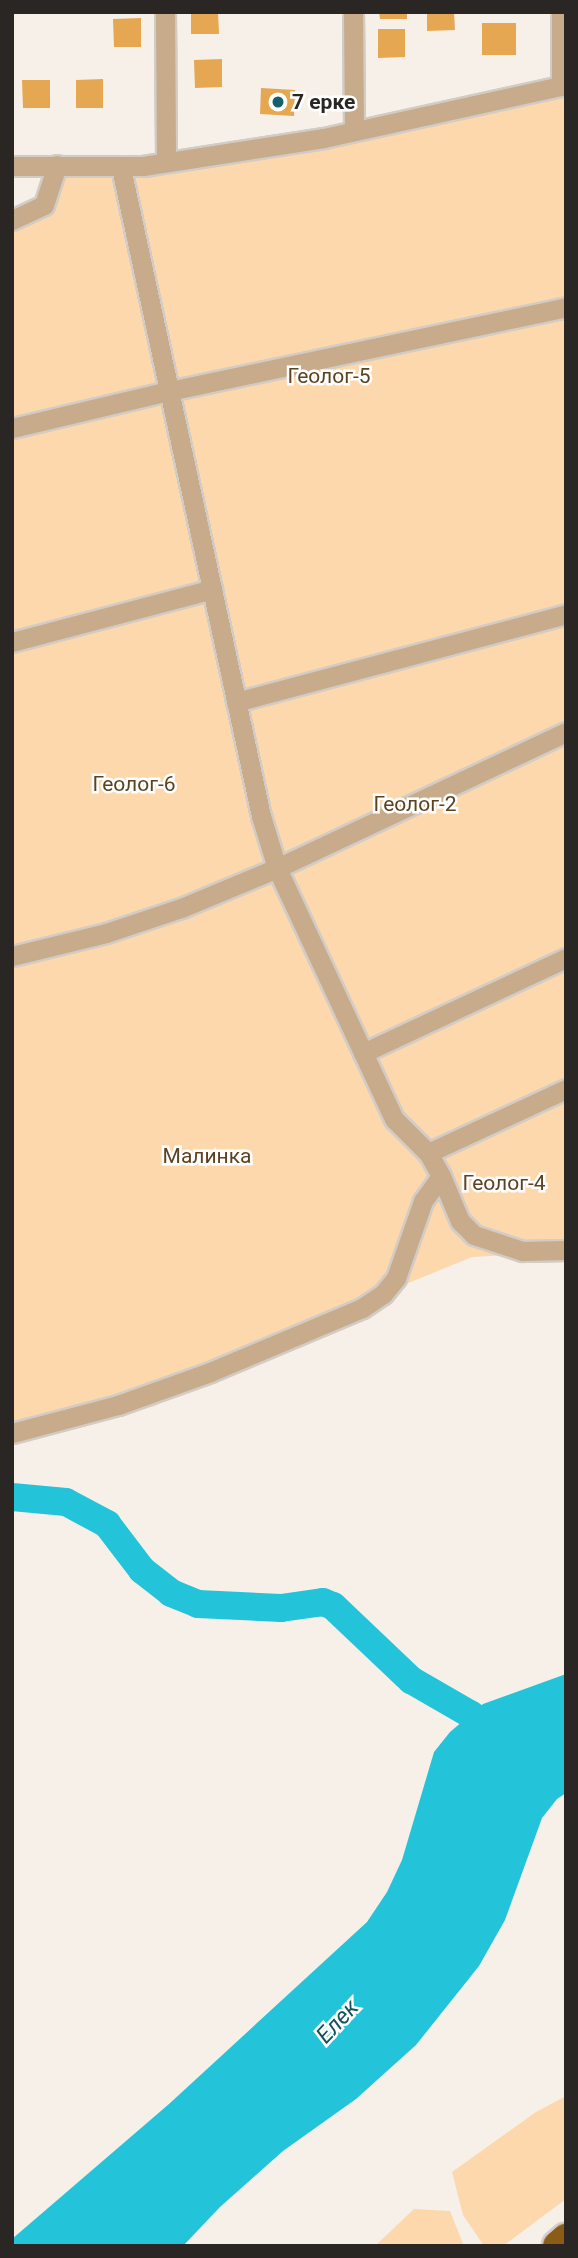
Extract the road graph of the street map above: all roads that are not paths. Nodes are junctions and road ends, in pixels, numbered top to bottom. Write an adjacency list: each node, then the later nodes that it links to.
1 (166, 12): 6 (street)
2 (353, 12): 5 (street)
3 (561, 12): 4 (street)
4 (563, 85): 5 (street)
5 (354, 131): 6 (street)
6 (166, 162): 9 (street)
7 (57, 165): 8 (street); 9 (street); 10 (street)
8 (12, 166)
9 (121, 168): 12 (street)
10 (12, 220)
11 (566, 307): 12 (street)
12 (169, 391): 13 (street); 14 (street)
13 (12, 428)
14 (212, 589): 16 (street); 17 (street)
15 (566, 614): 17 (street)
16 (12, 642)
17 (236, 702): 19 (street)
18 (566, 732): 19 (street)
19 (277, 868): 20 (street); 22 (street)
20 (12, 956)
21 (566, 958): 22 (street)
22 (363, 1053): 24 (street)
23 (566, 1089): 24 (street)
24 (428, 1153): 25 (street)
25 (441, 1176): 26 (street); 27 (street)
26 (566, 1250)
27 (12, 1433)
28 (566, 2239): 29 (highway)
29 (558, 2246)

